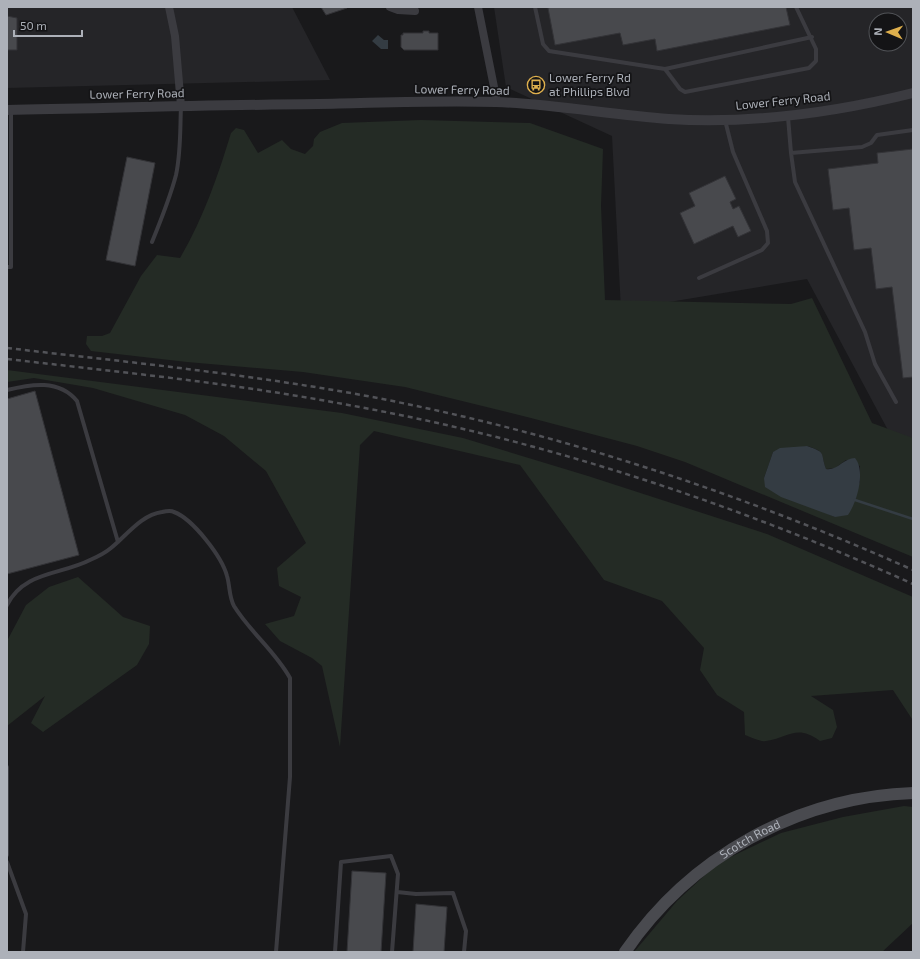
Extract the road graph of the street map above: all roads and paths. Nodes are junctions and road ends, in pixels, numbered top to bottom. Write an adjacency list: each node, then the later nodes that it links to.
1 (169, 7): 11 (street)
2 (390, 7): 6 (street)
3 (478, 7): 10 (street)
4 (535, 7): 8 (lane)
5 (796, 7): 7 (lane)
6 (415, 9)
7 (812, 38): 8 (lane); 8 (lane)
8 (665, 69)
9 (913, 93): 13 (street, Lower Ferry Road)
10 (497, 102): 11 (street, Lower Ferry Road); 14 (street, Lower Ferry Road)
11 (181, 106): 12 (street, Lower Ferry Road); 19 (lane)
12 (9, 110): 18 (lane)
13 (788, 116): 14 (street, Lower Ferry Road); 16 (lane)
14 (725, 120): 21 (lane)
15 (913, 130): 16 (lane)
16 (791, 153): 23 (lane)
17 (7, 228): 18 (lane)
18 (12, 228): 20 (lane)
19 (152, 242)
20 (7, 268)
21 (699, 278)
22 (7, 390): 24 (lane)
23 (896, 402)
24 (118, 542): 25 (lane); 32 (lane)
25 (7, 605)
26 (7, 767): 28 (lane)
27 (913, 793): 36 (main road, Scotch Road)
28 (7, 855)
29 (7, 862): 31 (lane)
30 (397, 892): 33 (lane); 34 (lane); 35 (lane)
31 (23, 952)
32 (276, 952)
33 (336, 952)
34 (392, 952)
35 (464, 952)
36 (625, 952)

